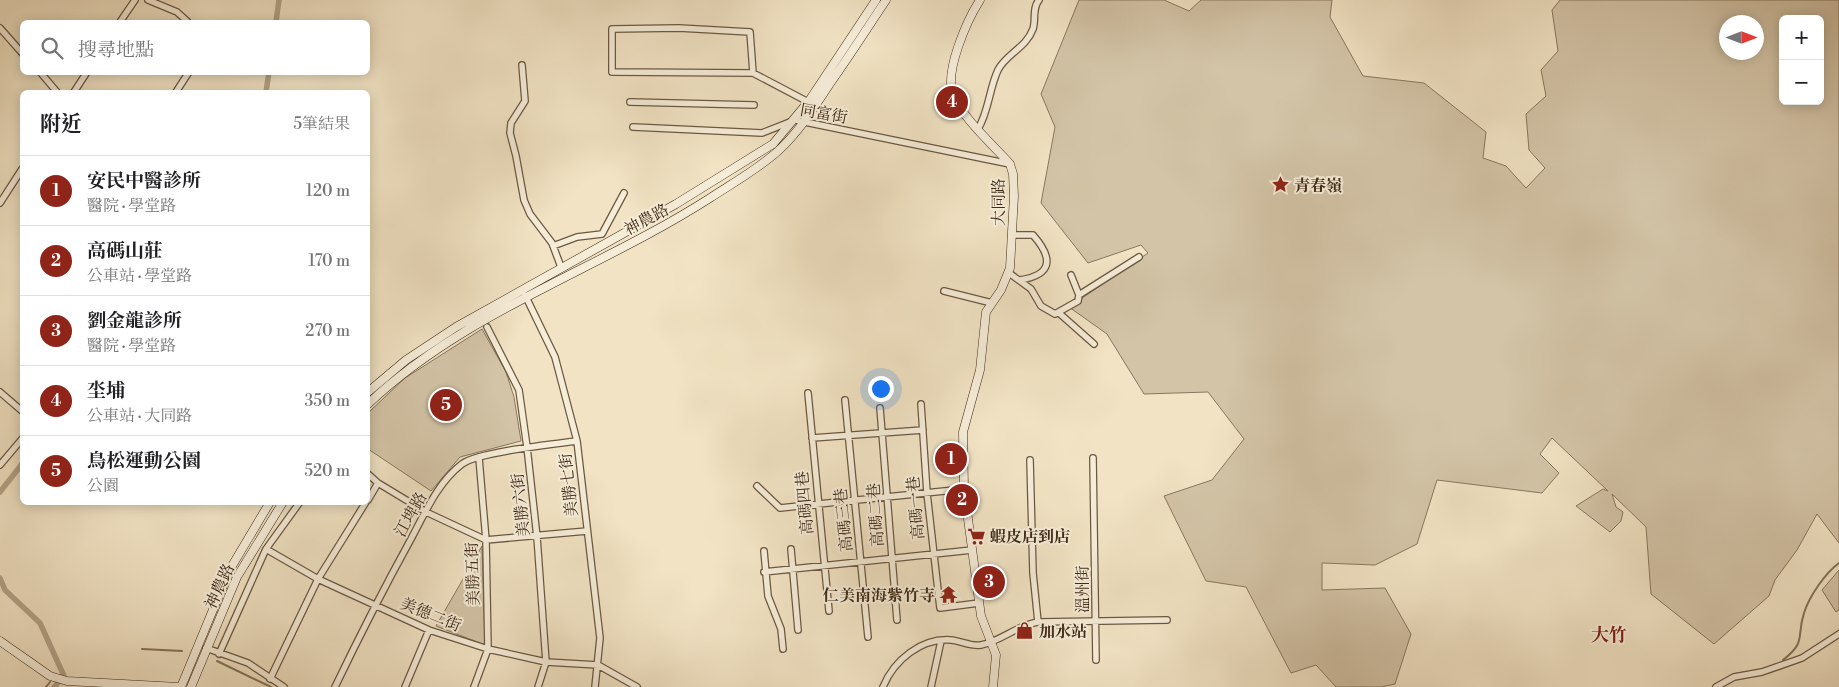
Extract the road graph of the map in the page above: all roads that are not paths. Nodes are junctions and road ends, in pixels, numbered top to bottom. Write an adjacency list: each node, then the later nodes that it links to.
1 (135, 0): 7 (street)
2 (148, 0): 8 (street)
3 (876, 0): 20 (street, 神農路)
4 (886, 0): 20 (street, 神農路)
5 (980, 0): 25 (street, 大同路)
6 (1039, 0): 25 (street)
7 (121, 20)
8 (186, 20)
9 (0, 28): 10 (street)
10 (20, 51)
11 (522, 65): 31 (street)
12 (753, 73): 12 (street); 20 (street)
13 (43, 75): 16 (street)
14 (85, 75): 17 (street)
15 (187, 75): 18 (street)
16 (55, 90)
17 (75, 90)
18 (177, 90)
19 (630, 102): 21 (street)
20 (812, 104): 22 (street, 神農路); 23 (street, 神農路)
21 (754, 105)
22 (795, 120): 23 (street, 同富街); 24 (street, 同富街); 33 (street, 神農路)
23 (805, 122): 26 (street, 同富街); 40 (street, 神農路)
24 (633, 128)
25 (978, 129): 26 (street, 大同路)
26 (1010, 164): 30 (street, 大同路)
27 (20, 176): 29 (street)
28 (624, 193): 31 (street)
29 (0, 203)
30 (1012, 235): 34 (street, 大同路); 36 (street)
31 (553, 246): 33 (street)
32 (1139, 257): 39 (street)
33 (561, 267): 37 (street, 神農路)
34 (1009, 273): 36 (street); 41 (street, 大同路)
35 (1071, 275): 39 (street)
36 (1020, 280): 42 (street)
37 (521, 289): 40 (street, 美勝七街); 45 (street, 神農路)
38 (944, 291): 41 (street)
39 (1079, 295): 42 (street)
40 (526, 297): 49 (street, 神農路); 58 (street, 美勝七街)
41 (992, 302): 67 (street, 大同路)
42 (1059, 313): 44 (street)
43 (487, 327): 59 (street, 美勝六街)
44 (1094, 344)
45 (370, 390)
46 (0, 392): 52 (street)
47 (808, 393): 56 (street, 高碼四巷)
48 (844, 400): 55 (street, 高碼三巷)
49 (370, 402)
50 (921, 404): 53 (street, 高碼一巷)
51 (880, 408): 54 (street, 高碼二巷)
52 (20, 409)
53 (923, 430): 54 (street); 68 (street, 高碼一巷)
54 (882, 433): 55 (street); 70 (street, 高碼二巷)
55 (848, 435): 56 (street); 71 (street, 高碼三巷)
56 (812, 438): 72 (street, 高碼四巷)
57 (20, 441): 63 (street)
58 (577, 441): 59 (street, 江埤路); 78 (street, 美勝七街)
59 (527, 447): 60 (street, 江埤路); 79 (street, 美勝六街)
60 (479, 458): 77 (street, 江埤路); 80 (street, 美勝五街)
61 (1093, 458): 95 (street, 溫州街)
62 (1030, 460): 98 (street)
63 (0, 464)
64 (370, 476): 65 (street)
65 (378, 483): 69 (street); 77 (street)
66 (757, 486): 72 (street)
67 (964, 489): 68 (street); 83 (street, 大同路)
68 (927, 493): 70 (street); 85 (street, 高碼一巷)
69 (370, 496)
70 (888, 497): 71 (street); 86 (street, 高碼二巷)
71 (854, 501): 72 (street); 87 (street, 高碼三巷)
72 (818, 504): 88 (street, 高碼四巷)
73 (268, 505): 114 (street, 神農路)
74 (281, 505): 106 (street, 神農路)
75 (298, 505): 82 (street)
76 (364, 505): 91 (street)
77 (426, 512): 80 (street); 93 (street, 江埤路)
78 (587, 532): 79 (street); 112 (street, 美勝七街)
79 (537, 537): 80 (street); 111 (street, 美勝六街)
80 (486, 540): 107 (street, 美勝五街)
81 (791, 548): 89 (street)
82 (266, 550): 91 (street, 美德二街); 109 (street)
83 (972, 550): 85 (street); 92 (street, 大同路)
84 (764, 551): 90 (street)
85 (934, 555): 86 (street); 92 (street, 高碼一巷)
86 (892, 558): 87 (street); 96 (street, 高碼二巷)
87 (861, 562): 88 (street); 102 (street, 高碼三巷)
88 (824, 566): 89 (street); 94 (street, 高碼四巷)
89 (792, 569): 90 (street); 100 (street)
90 (764, 572): 108 (street)
91 (318, 579): 93 (street, 美德二街); 113 (street)
92 (979, 603): 105 (street, 大同路)
93 (375, 605): 99 (street, 美德二街); 117 (street, 江埤路)
94 (829, 611)
95 (1096, 619): 97 (street); 98 (street); 110 (street, 溫州街)
96 (897, 620)
97 (1167, 620)
98 (1038, 622): 105 (street)
99 (429, 630): 107 (street, 美德二街); 118 (street)
100 (798, 630)
101 (1839, 634): 126 (street)
102 (868, 637)
103 (941, 641): 105 (street); 123 (street); 124 (street)
104 (1, 642): 114 (street)
105 (992, 642): 125 (street, 大同路)
106 (206, 648): 109 (street); 115 (street, 神農路)
107 (488, 649): 111 (street, 美德二街); 119 (street, 美勝五街)
108 (783, 649)
109 (220, 654): 113 (street)
110 (1096, 660)
111 (546, 662): 112 (street, 美德二街); 120 (street, 美勝六街)
112 (598, 665): 121 (street, 美勝七街); 122 (street)
113 (270, 679): 116 (street)
114 (180, 687)
115 (191, 687)
116 (284, 687)
117 (335, 687)
118 (405, 687)
119 (474, 687)
120 (538, 687)
121 (595, 687)
122 (637, 687)
123 (883, 687)
124 (931, 687)
125 (993, 687)
126 (1716, 687)

